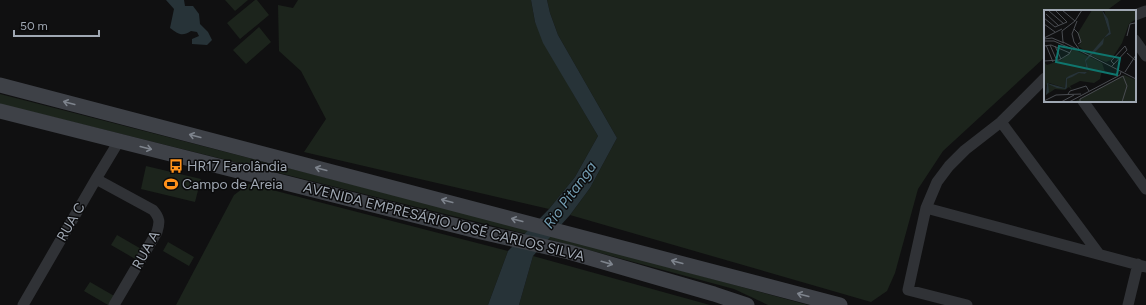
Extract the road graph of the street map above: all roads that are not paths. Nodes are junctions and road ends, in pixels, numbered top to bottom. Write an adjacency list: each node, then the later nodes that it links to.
1 (1146, 11): 2 (street)
2 (1136, 15)
3 (1136, 41): 4 (street)
4 (1146, 56)
5 (1044, 79): 9 (street)
6 (0, 85): 19 (main road, AVENIDA EMPRESÁRIO JOSÉ CARLOS SILVA, one-way to 6)
7 (1084, 102): 12 (street)
8 (0, 111): 10 (main road, AVENIDA EMPRESÁRIO JOSÉ CARLOS SILVA)
9 (1001, 122): 13 (street); 14 (street)
10 (119, 141): 11 (street, RUA C); 18 (main road, AVENIDA EMPRESÁRIO JOSÉ CARLOS SILVA, one-way to 18)
11 (96, 178): 16 (street, RUA C); 17 (street, RUA A)
12 (1146, 189)
13 (926, 208): 14 (street); 20 (street)
14 (1099, 254): 15 (street)
15 (1142, 266): 21 (street)
16 (23, 305)
17 (114, 305)
18 (747, 305)
19 (840, 305)
20 (967, 305)
21 (1128, 305)

